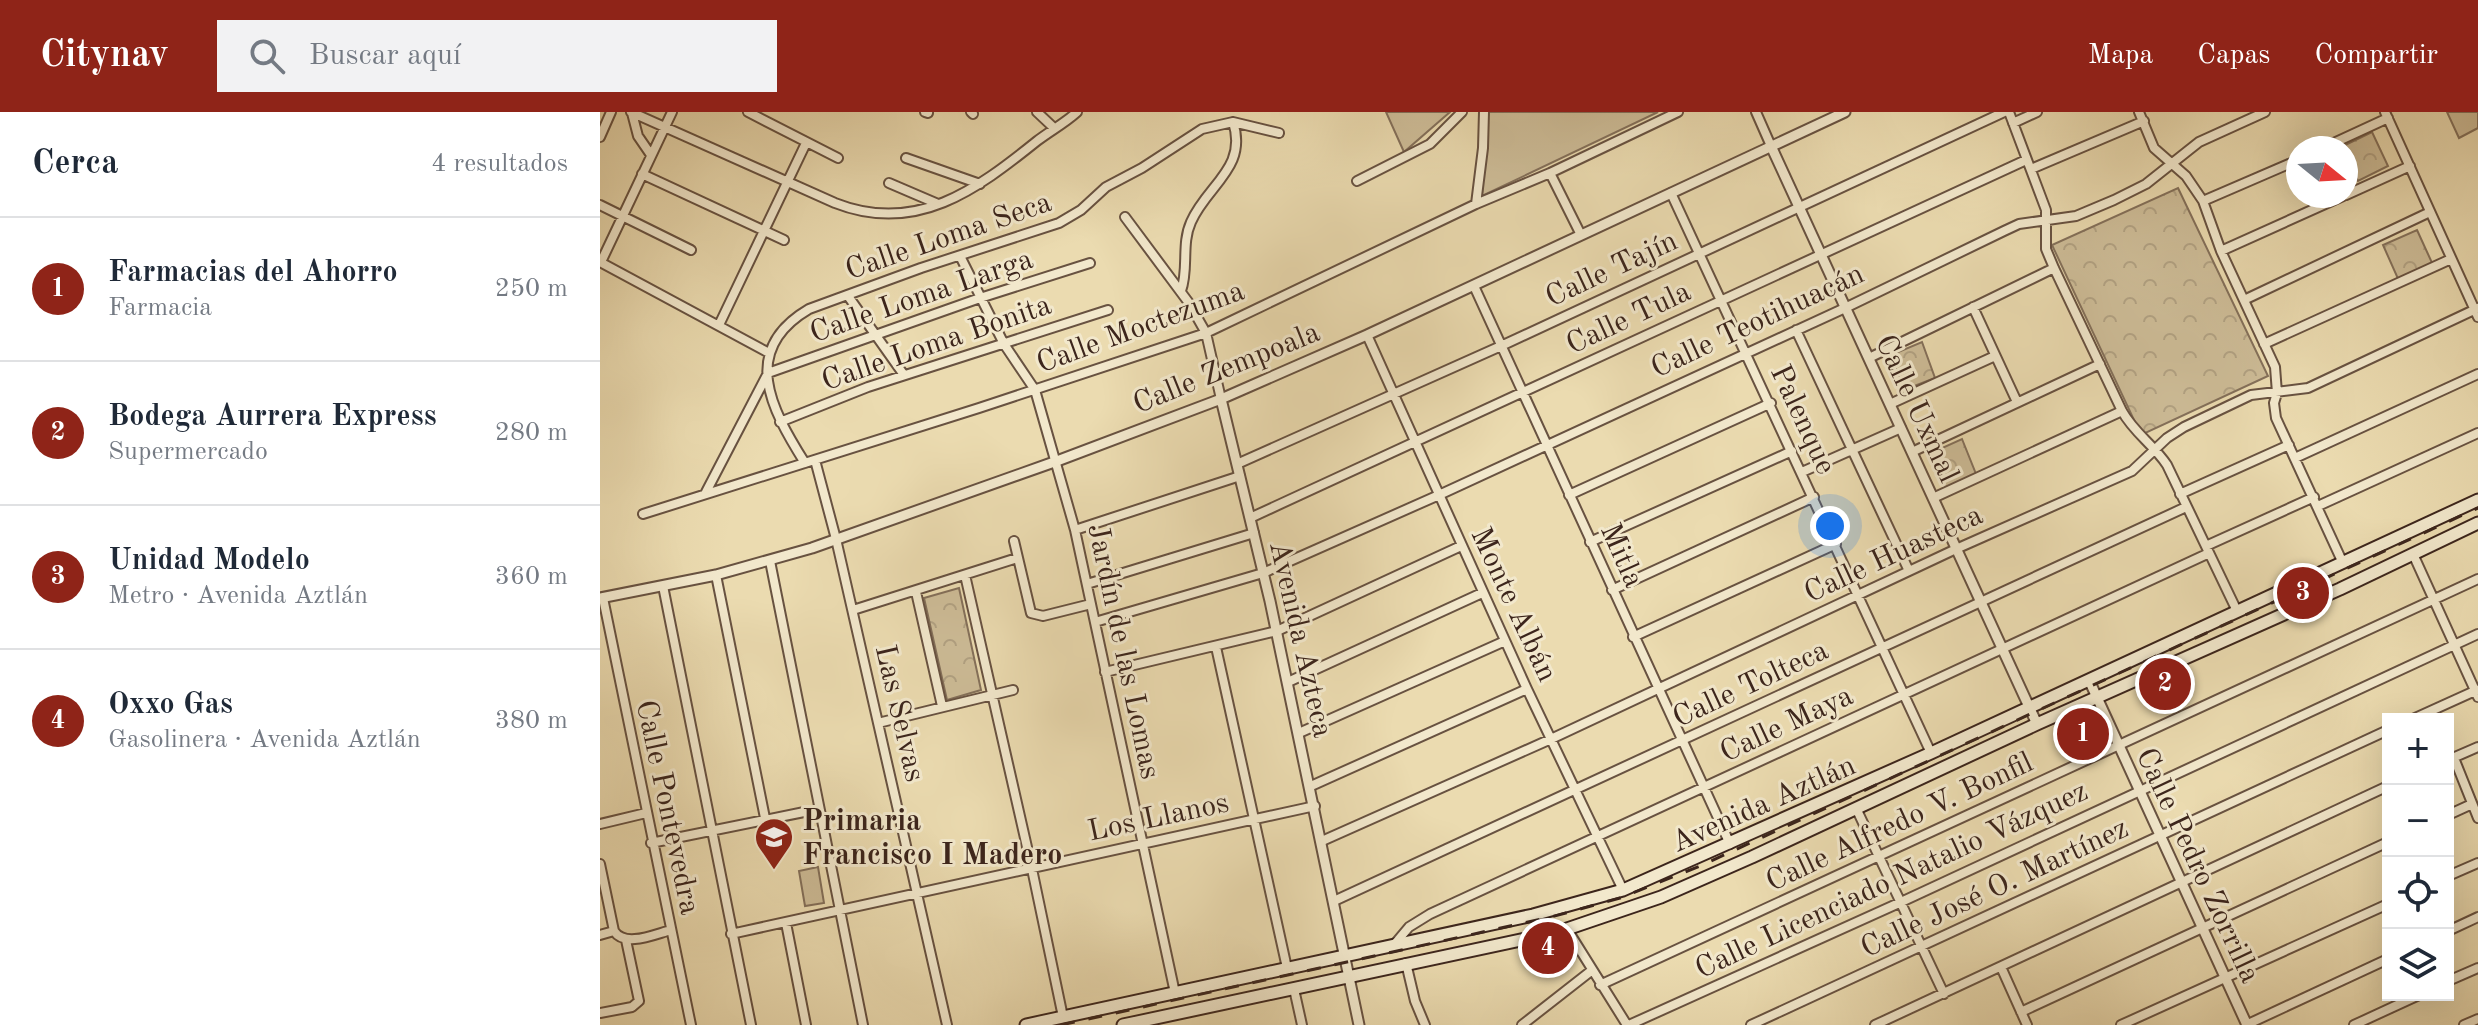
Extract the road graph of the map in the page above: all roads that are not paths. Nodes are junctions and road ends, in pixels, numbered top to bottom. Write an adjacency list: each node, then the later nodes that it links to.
1 (611, 112): 21 (street)
2 (632, 112): 19 (street); 26 (street)
3 (672, 112): 19 (street)
4 (748, 112): 24 (street)
5 (1037, 112): 20 (street)
6 (1077, 112): 20 (street)
7 (1462, 112): 36 (street)
8 (1484, 112): 43 (street)
9 (1678, 112): 34 (street, Calle Moctezuma)
10 (1756, 112): 25 (street, Calle Uxmal)
11 (1845, 112): 25 (street, Calle Zempoala)
12 (2007, 112): 18 (street); 46 (street, Calle Tajín)
13 (2037, 112): 18 (street)
14 (2265, 112): 30 (street, Calle Teotihuacán)
15 (2386, 115): 23 (street); 32 (street)
16 (2142, 116): 30 (street); 33 (street)
17 (1233, 122): 22 (street); 59 (street, Calle Loma Seca); 65 (street)
18 (2013, 123): 29 (street)
19 (665, 127): 26 (street); 38 (street)
20 (1054, 128): 39 (street)
21 (600, 133)
22 (1279, 133)
23 (2346, 136)
24 (806, 143): 27 (street); 38 (street)
25 (1771, 146): 41 (street, Calle Zempoala); 46 (street, Calle Uxmal)
26 (651, 155): 35 (street)
27 (838, 158)
28 (906, 158): 39 (street)
29 (2026, 160): 33 (street); 58 (street, Calle Tula)
30 (2171, 164): 42 (street); 51 (street, Calle Teotihuacán)
31 (2286, 165): 42 (street)
32 (2410, 166): 40 (street); 48 (street)
33 (2031, 169): 51 (street)
34 (1550, 173): 43 (street, Calle Moctezuma); 53 (street)
35 (642, 174): 49 (street); 52 (street)
36 (1357, 181)
37 (889, 183): 45 (street)
38 (787, 184): 45 (street); 52 (street)
39 (980, 184): 45 (street)
40 (2358, 189)
41 (1671, 193): 53 (street, Calle Zempoala); 57 (street, Palenque)
42 (2203, 201): 56 (street)
43 (1476, 204): 76 (street, Calle Moctezuma)
44 (600, 205): 49 (street)
45 (939, 205)
46 (1799, 208): 57 (street, Calle Tajín); 58 (street, Calle Uxmal)
47 (2316, 208): 56 (street)
48 (2430, 212): 60 (street); 69 (street)
49 (622, 217): 55 (street); 61 (street)
50 (1125, 217): 65 (street, Avenida Azteca)
51 (2048, 222): 63 (street); 71 (street, Calle Teotihuacán)
52 (765, 230): 54 (street); 74 (street)
53 (1581, 235): 64 (street, Calle Zempoala)
54 (784, 240)
55 (691, 250)
56 (2221, 251): 69 (street)
57 (1699, 254): 68 (street, Palenque); 81 (street, Calle Tajín)
58 (1820, 255): 68 (street, Calle Tula); 71 (street, Calle Uxmal)
59 (960, 256): 66 (street, Calle Loma Seca); 67 (street, Jardín de las Lomas)
60 (2451, 259): 73 (street); 80 (street)
61 (601, 262): 74 (street)
62 (1090, 263): 67 (street, Calle Loma Larga)
63 (2054, 268): 70 (street); 86 (street)
64 (1474, 286): 77 (street, Calle Zempoala); 81 (street, Mitla)
65 (1181, 291): 76 (street, Avenida Azteca)
66 (848, 296): 78 (street); 83 (street, Calle Loma Seca)
67 (980, 298): 78 (street, Calle Loma Larga); 79 (street, Jardín de las Lomas)
68 (1721, 299): 82 (street, Palenque); 91 (street, Calle Tula)
69 (2244, 300): 80 (street)
70 (1973, 307): 84 (street); 85 (street)
71 (1845, 308): 75 (street, Calle Teotihuacán); 85 (street, Calle Uxmal)
72 (1108, 310): 79 (street, Calle Loma Bonita)
73 (2477, 312): 92 (street, Calle Huasteca)
74 (719, 325): 83 (street)
75 (1796, 330): 82 (street, Calle Teotihuacán); 105 (street)
76 (1206, 333): 90 (street, Calle Moctezuma); 94 (street, Avenida Azteca)
77 (1367, 335): 93 (street, Monte Albán); 94 (street, Calle Zempoala)
78 (878, 336): 87 (street, Calle Loma Larga); 89 (street)
79 (1004, 344): 89 (street, Calle Loma Bonita); 90 (street, Jardín de las Lomas)
80 (2264, 344): 92 (street)
81 (1501, 346): 91 (street, Mitla); 93 (street, Calle Tajín)
82 (1747, 352): 96 (street, Palenque); 103 (street, Calle Teotihuacán)
83 (769, 353): 87 (street)
84 (1995, 356): 95 (street); 97 (street)
85 (1869, 358): 97 (street, Calle Uxmal)
86 (2100, 364): 95 (street); 98 (street)
87 (768, 373): 99 (street, Las Selvas); 115 (street)
88 (2478, 374): 109 (street)
89 (904, 375): 99 (street, Calle Loma Bonita)
90 (1035, 390): 110 (street, Calle Moctezuma); 111 (street, Jardín de las Lomas)
91 (1522, 392): 102 (street, Calle Tula); 103 (street, Mitla)
92 (2277, 393): 104 (street); 107 (street, Calle Huasteca)
93 (1394, 395): 102 (street, Monte Albán); 112 (street, Calle Tajín)
94 (1221, 399): 111 (street, Calle Zempoala); 112 (street, Avenida Azteca)
95 (2017, 402): 108 (street)
96 (1771, 403): 106 (street, Palenque); 118 (street)
97 (1890, 404): 100 (street, Calle Uxmal)
98 (2122, 411): 107 (street); 120 (street)
99 (780, 422): 110 (street, Las Selvas)
100 (1901, 428): 105 (street); 108 (street, Calle Uxmal)
101 (2478, 433): 122 (street, Calle Maya)
102 (1415, 442): 117 (street, Monte Albán); 125 (street, Calle Tula)
103 (1546, 445): 117 (street, Calle Teotihuacán); 118 (street, Mitla)
104 (2289, 445): 109 (street); 116 (street)
105 (1852, 450): 113 (street); 140 (street)
106 (1792, 451): 113 (street, Palenque); 131 (street)
107 (2154, 451): 116 (street); 134 (street, Calle Huasteca)
108 (1912, 452): 120 (street, Calle Uxmal)
109 (2295, 458): 122 (street)
110 (810, 461): 115 (street, Calle Moctezuma); 129 (street, Las Selvas)
111 (1057, 461): 127 (street, Jardín de las Lomas); 129 (street, Calle Zempoala)
112 (1237, 464): 114 (street, Avenida Azteca)
113 (1802, 472): 119 (street, Palenque)
114 (1240, 476): 125 (street, Avenida Azteca); 127 (street)
115 (706, 492): 124 (street, Calle Moctezuma)
116 (2180, 494): 123 (street)
117 (1439, 495): 133 (street, Monte Albán); 141 (street, Calle Teotihuacán)
118 (1569, 495): 131 (street, Mitla)
119 (1814, 497): 132 (street, Palenque); 147 (street)
120 (1933, 498): 134 (street, Calle Uxmal)
121 (2478, 500): 139 (main road, Avenida Aztlán)
122 (2316, 502): 135 (street, Calle Maya); 139 (street)
123 (2186, 507): 135 (street); 153 (street, Calle Tolteca)
124 (643, 514)
125 (1250, 518): 128 (street, Avenida Azteca)
126 (2478, 523): 136 (main road, Avenida Aztlán)
127 (1075, 530): 145 (street, Jardín de las Lomas)
128 (1254, 533): 141 (street, Avenida Azteca); 145 (street)
129 (836, 539): 138 (street, Calle Zempoala); 155 (street, Las Selvas)
130 (1014, 541): 137 (street)
131 (1590, 542): 147 (street, Mitla)
132 (1836, 544): 150 (street, Palenque); 160 (street)
133 (1461, 546): 149 (street, Monte Albán); 158 (street)
134 (1956, 549): 140 (street, Calle Huasteca); 153 (street, Calle Uxmal)
135 (2206, 550): 156 (street); 167 (street, Calle Maya)
136 (2413, 554): 152 (street); 177 (main road, Avenida Aztlán)
137 (1017, 558): 143 (street); 154 (street)
138 (770, 561): 142 (street, Calle Zempoala); 200 (street)
139 (2342, 561): 156 (main road, Avenida Aztlán)
140 (1909, 571): 150 (street, Calle Huasteca)
141 (1263, 573): 157 (street, Calle Teotihuacán); 158 (street, Avenida Azteca)
142 (716, 575): 146 (street, Calle Zempoala); 203 (street)
143 (965, 575): 148 (street); 176 (street)
144 (2478, 579): 152 (street, Calle Alfredo V. Bonfil)
145 (1087, 584): 154 (street, Jardín de las Lomas)
146 (663, 586): 151 (street, Calle Zempoala); 207 (street)
147 (1612, 590): 160 (street, Mitla)
148 (916, 592): 155 (street); 178 (street)
149 (1482, 593): 161 (street, Monte Albán); 170 (street)
150 (1858, 596): 166 (street, Palenque); 173 (street, Calle Huasteca)
151 (601, 598): 162 (street, Calle Pontevedra)
152 (2434, 599): 164 (street); 187 (street, Calle Alfredo V. Bonfil)
153 (1980, 600): 166 (street, Calle Tolteca); 167 (street, Calle Uxmal)
154 (1091, 604): 157 (street, Jardín de las Lomas)
155 (853, 610): 181 (street, Las Selvas)
156 (2237, 611): 169 (main road, Avenida Aztlán)
157 (1095, 622): 168 (street, Jardín de las Lomas)
158 (1277, 631): 165 (street); 170 (street, Avenida Azteca)
159 (2478, 634): 164 (street, Calle Licenciado Natalio Vázquez)
160 (1633, 637): 173 (street, Mitla)
161 (1505, 641): 171 (street, Monte Albán); 183 (street)
162 (610, 643): 163 (street); 202 (street, Calle Pontevedra)
163 (600, 645)
164 (2455, 645): 174 (street); 196 (street, Calle Licenciado Natalio Vázquez)
165 (1216, 647): 168 (street); 205 (street)
166 (1881, 647): 175 (street, Palenque); 186 (street, Calle Tolteca)
167 (2002, 648): 175 (street, Calle Maya); 179 (street, Calle Uxmal)
168 (1105, 672): 212 (street, Jardín de las Lomas)
169 (2089, 680): 177 (street, Calle Pedro Zorrilla); 179 (main road, Avenida Aztlán)
170 (1288, 682): 183 (street, Avenida Azteca)
171 (1527, 689): 185 (street, Monte Albán); 192 (street)
172 (1013, 690): 176 (street)
173 (1658, 690): 185 (street, Calle Huasteca); 186 (street, Mitla)
174 (2477, 692): 180 (street)
175 (1903, 693): 189 (street, Palenque); 193 (street, Calle Maya)
176 (993, 695): 178 (street); 218 (street)
177 (2096, 697): 182 (main road, Avenida Aztlán); 187 (street, Calle Pedro Zorrilla)
178 (942, 706): 181 (street)
179 (2029, 708): 182 (street, Calle Uxmal); 189 (main road, Avenida Aztlán)
180 (2427, 713)
181 (878, 723): 223 (street, Las Selvas)
182 (2037, 724): 199 (main road, Avenida Aztlán)
183 (1299, 733): 192 (street, Avenida Azteca)
184 (2382, 733): 209 (street, Calle José O. Martínez)
185 (1551, 739): 195 (street, Monte Albán); 210 (street, Calle Huasteca)
186 (1682, 742): 193 (street, Mitla); 195 (street, Calle Tolteca)
187 (2117, 744): 196 (street, Calle Pedro Zorrilla); 215 (street, Calle Alfredo V. Bonfil)
188 (2478, 747): 190 (street)
189 (1931, 753): 213 (main road, Avenida Aztlán)
190 (2454, 758)
191 (2454, 765): 197 (street)
192 (1311, 786): 198 (street, Avenida Azteca)
193 (1703, 789): 208 (street, Calle Maya); 213 (street, Mitla)
194 (2382, 789): 221 (street)
195 (1575, 791): 208 (street, Monte Albán); 224 (street, Calle Tolteca)
196 (2138, 791): 209 (street, Calle Pedro Zorrilla); 225 (street, Calle Licenciado Natalio Vázquez)
197 (2472, 804): 201 (street); 204 (street)
198 (1315, 806): 205 (street, Los Llanos); 210 (street, Avenida Azteca)
199 (1856, 808): 215 (street); 230 (main road, Avenida Aztlán)
200 (819, 809): 203 (street); 227 (street)
201 (2454, 812)
202 (646, 813): 206 (street); 211 (street, Calle Pontevedra)
203 (765, 818): 207 (street)
204 (2478, 818)
205 (1254, 820): 212 (street, Los Llanos); 244 (street)
206 (600, 824)
207 (710, 830): 211 (street); 235 (street)
208 (1597, 837): 222 (street, Monte Albán); 238 (street, Calle Maya)
209 (2159, 837): 221 (street, Calle Pedro Zorrilla); 239 (street, Calle José O. Martínez)
210 (1322, 841): 224 (street, Avenida Azteca)
211 (651, 843): 233 (street, Calle Pontevedra)
212 (1143, 844): 218 (street, Los Llanos); 252 (street, Jardín de las Lomas)
213 (1730, 844): 222 (main road, Avenida Aztlán)
214 (2382, 845): 231 (street)
215 (1878, 855): 225 (street); 250 (street, Calle Alfredo V. Bonfil)
216 (2478, 863): 219 (street)
217 (600, 864): 220 (street)
218 (1032, 869): 223 (street, Los Llanos); 258 (street)
219 (2454, 873)
220 (602, 880): 234 (street)
221 (2181, 883): 231 (street, Calle Pedro Zorrilla); 243 (street)
222 (1623, 890): 238 (main road, Avenida Aztlán)
223 (917, 893): 227 (street, Los Llanos); 266 (street, Las Selvas)
224 (1334, 901): 240 (street, Avenida Azteca)
225 (1899, 903): 239 (street); 274 (street, Calle Licenciado Natalio Vázquez)
226 (2382, 907): 248 (street)
227 (840, 910): 229 (street, Los Llanos); 265 (street)
228 (2478, 917): 232 (street)
229 (786, 923): 235 (street, Los Llanos); 264 (street)
230 (1567, 929): 242 (main road, Avenida Aztlán); 246 (street)
231 (2202, 929): 248 (street, Calle Pedro Zorrilla); 255 (street)
232 (2452, 929)
233 (671, 930): 237 (street); 262 (street, Calle Pontevedra)
234 (614, 931): 236 (street); 237 (street)
235 (731, 934): 263 (street)
236 (600, 935)
237 (626, 940): 256 (street)
238 (1393, 946): 240 (main road, Avenida Aztlán)
239 (1921, 948): 253 (street); 275 (street, Calle José O. Martínez)
240 (1344, 956): 244 (main road, Avenida Aztlán); 247 (street, Avenida Azteca)
241 (2382, 962): 279 (street)
242 (1406, 963): 247 (main road, Avenida Aztlán); 271 (street)
243 (2001, 967): 253 (street); 255 (street)
244 (1287, 968): 252 (main road, Avenida Aztlán)
245 (2478, 968): 249 (street)
246 (1591, 971): 250 (street); 257 (street)
247 (1347, 977): 251 (main road, Avenida Aztlán); 270 (street, Avenida Azteca)
248 (2225, 978): 278 (street); 279 (street, Calle Pedro Zorrilla)
249 (2454, 978)
250 (1600, 985): 274 (street)
251 (1294, 989): 259 (main road, Avenida Aztlán); 269 (street)
252 (1175, 993): 258 (main road, Avenida Aztlán)
253 (1944, 994): 261 (street)
254 (2406, 1001): 280 (street)
255 (2021, 1012): 277 (street)
256 (600, 1013)
257 (1535, 1014): 272 (street); 273 (street)
258 (1063, 1017): 267 (main road, Avenida Aztlán)
259 (1180, 1019): 268 (main road, Avenida Aztlán)
260 (2478, 1019): 281 (street)
261 (1886, 1023): 276 (street)
262 (691, 1025)
263 (751, 1025)
264 (806, 1025)
265 (863, 1025)
266 (947, 1025)
267 (1026, 1025)
268 (1123, 1025)
269 (1302, 1025)
270 (1359, 1025)
271 (1425, 1025)
272 (1522, 1025)
273 (1542, 1025)
274 (1628, 1025)
275 (1751, 1025)
276 (1875, 1025)
277 (2027, 1025)
278 (2121, 1025)
279 (2246, 1025)
280 (2354, 1025)
281 (2464, 1025)

